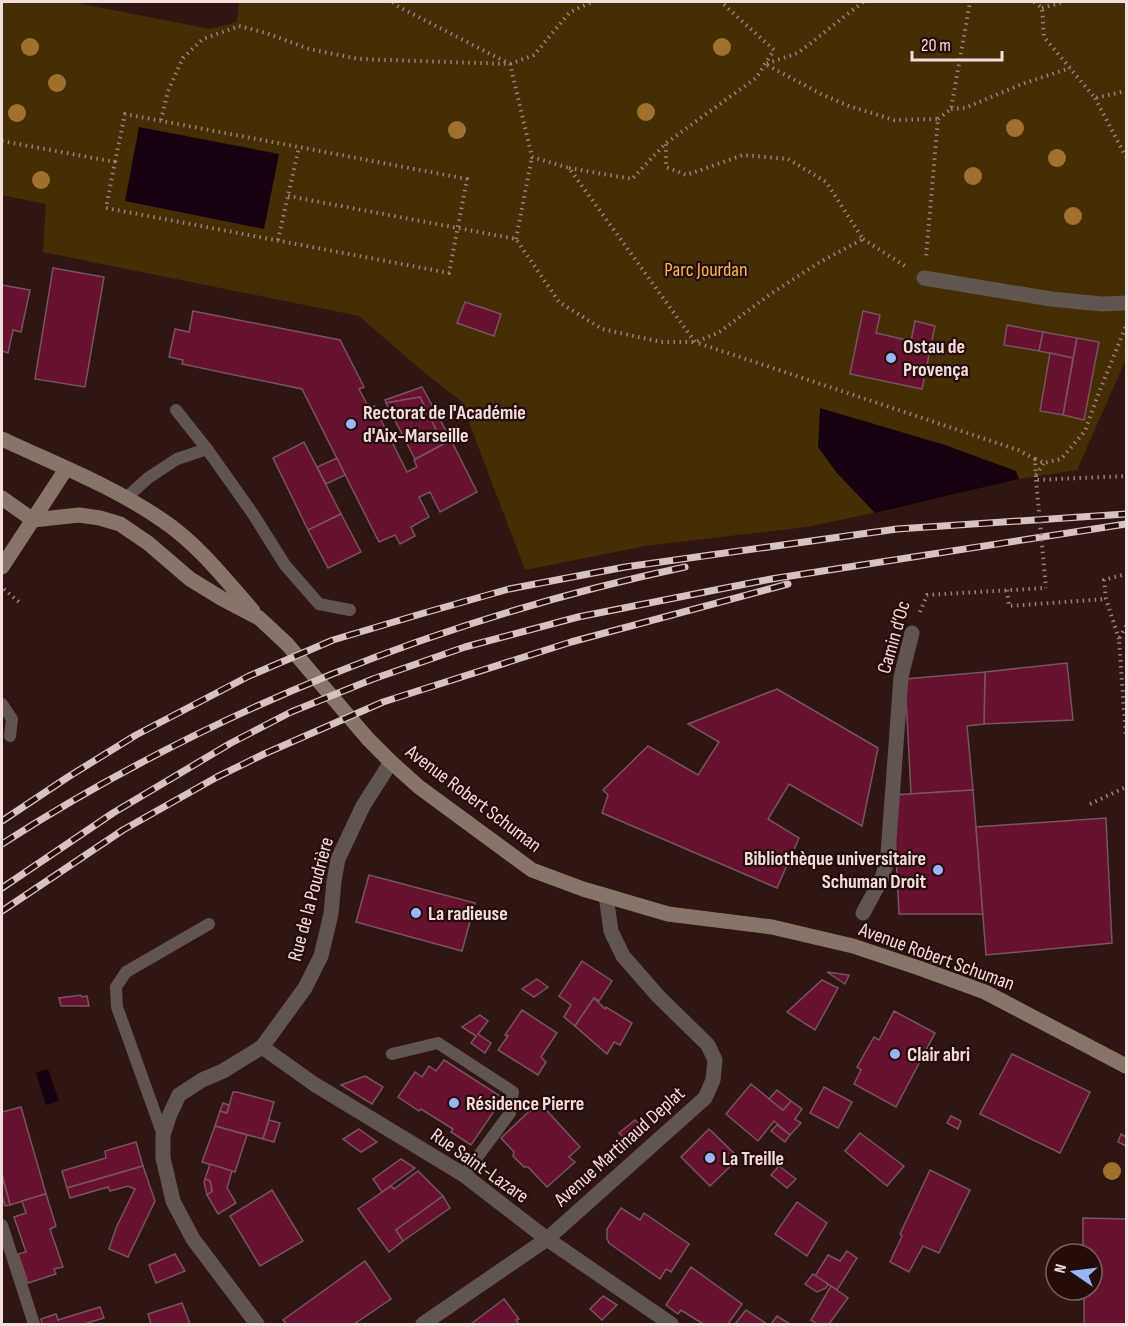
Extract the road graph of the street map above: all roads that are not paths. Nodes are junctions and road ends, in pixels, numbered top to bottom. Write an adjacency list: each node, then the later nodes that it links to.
1 (924, 278): 2 (street)
2 (1126, 303)
3 (176, 410): 5 (lane)
4 (2, 439): 6 (street)
5 (207, 449): 8 (lane); 11 (lane)
6 (66, 469): 8 (street); 9 (street)
7 (2, 498): 9 (street)
8 (126, 498): 12 (street)
9 (33, 520): 10 (street); 12 (street, Avenue Robert Schuman)
10 (2, 567)
11 (350, 610)
12 (259, 618): 16 (street, Avenue Robert Schuman)
13 (912, 633): 18 (street, Camin d’Oc)
14 (2, 704): 15 (lane)
15 (10, 736)
16 (391, 762): 17 (street, Avenue Robert Schuman); 20 (street, Rue de la Poudrière)
17 (606, 896): 22 (street, Avenue Robert Schuman); 26 (street, Avenue Martinaud Deplat)
18 (863, 913)
19 (209, 924): 23 (lane)
20 (262, 1047): 23 (street, Rue de la Poudrière); 24 (street, Rue Saint-Lazare)
21 (392, 1054): 24 (lane)
22 (1126, 1065)
23 (163, 1135): 28 (street, Rue de la Poudrière)
24 (464, 1175): 26 (street, Rue Saint-Lazare)
25 (2, 1225): 27 (lane)
26 (546, 1239): 29 (street, Avenue Martinaud Deplat); 30 (street, Rue Saint-Lazare)
27 (34, 1324)
28 (258, 1324)
29 (423, 1324)
30 (670, 1324)

